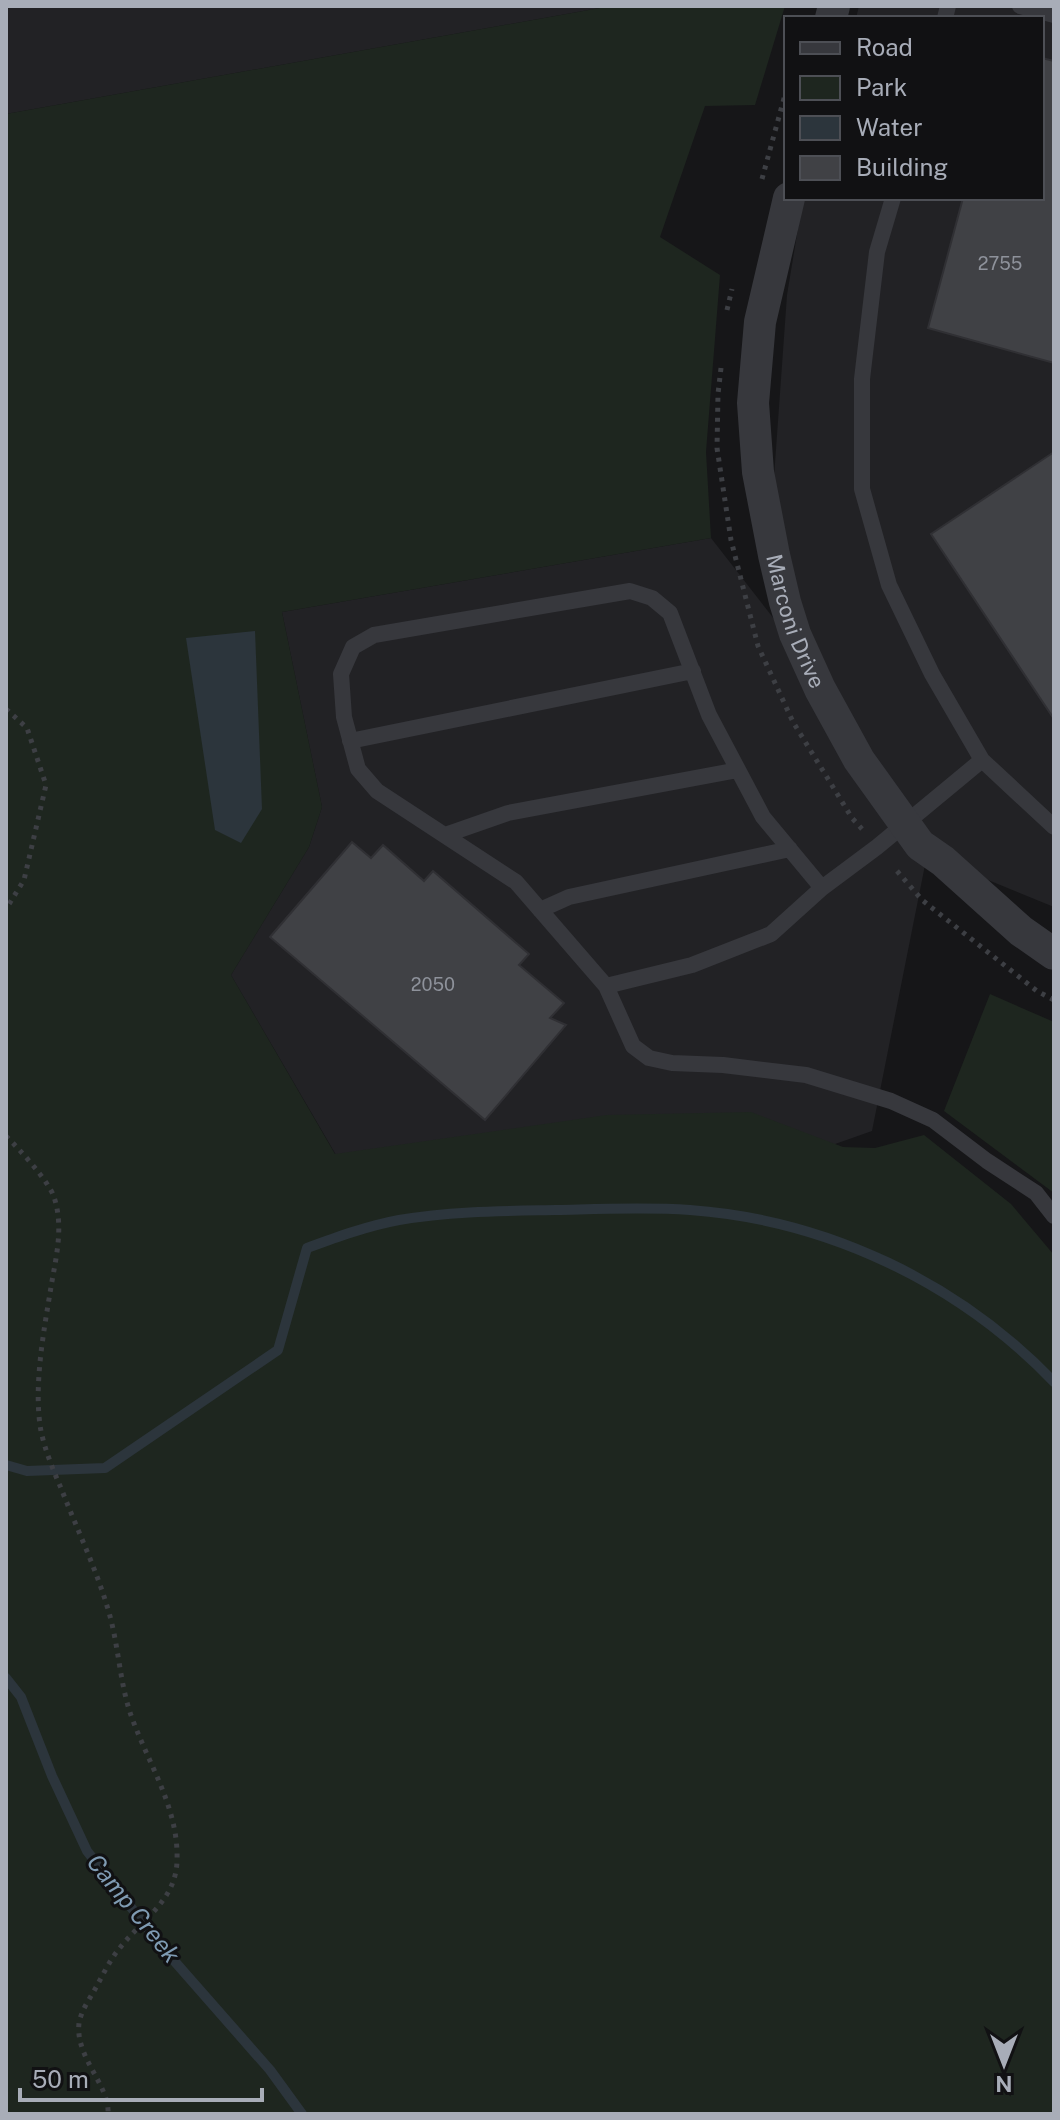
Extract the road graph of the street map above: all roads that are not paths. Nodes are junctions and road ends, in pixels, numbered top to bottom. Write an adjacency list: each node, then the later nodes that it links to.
1 (1020, 6): 2 (lane)
2 (1054, 15)
3 (789, 200): 9 (street, Marconi Drive)
4 (892, 200): 7 (lane)
5 (693, 671): 6 (lane); 6 (lane); 8 (lane)
6 (350, 741): 11 (lane)
7 (982, 760): 9 (lane); 10 (lane)
8 (738, 770): 11 (lane); 12 (lane)
9 (904, 823): 13 (lane); 15 (street, Marconi Drive)
10 (1054, 827)
11 (445, 835): 14 (lane)
12 (790, 849): 13 (lane); 14 (lane)
13 (822, 888): 16 (lane)
14 (540, 910): 16 (lane)
15 (1054, 954)
16 (606, 986): 17 (lane)
17 (1054, 1216)

